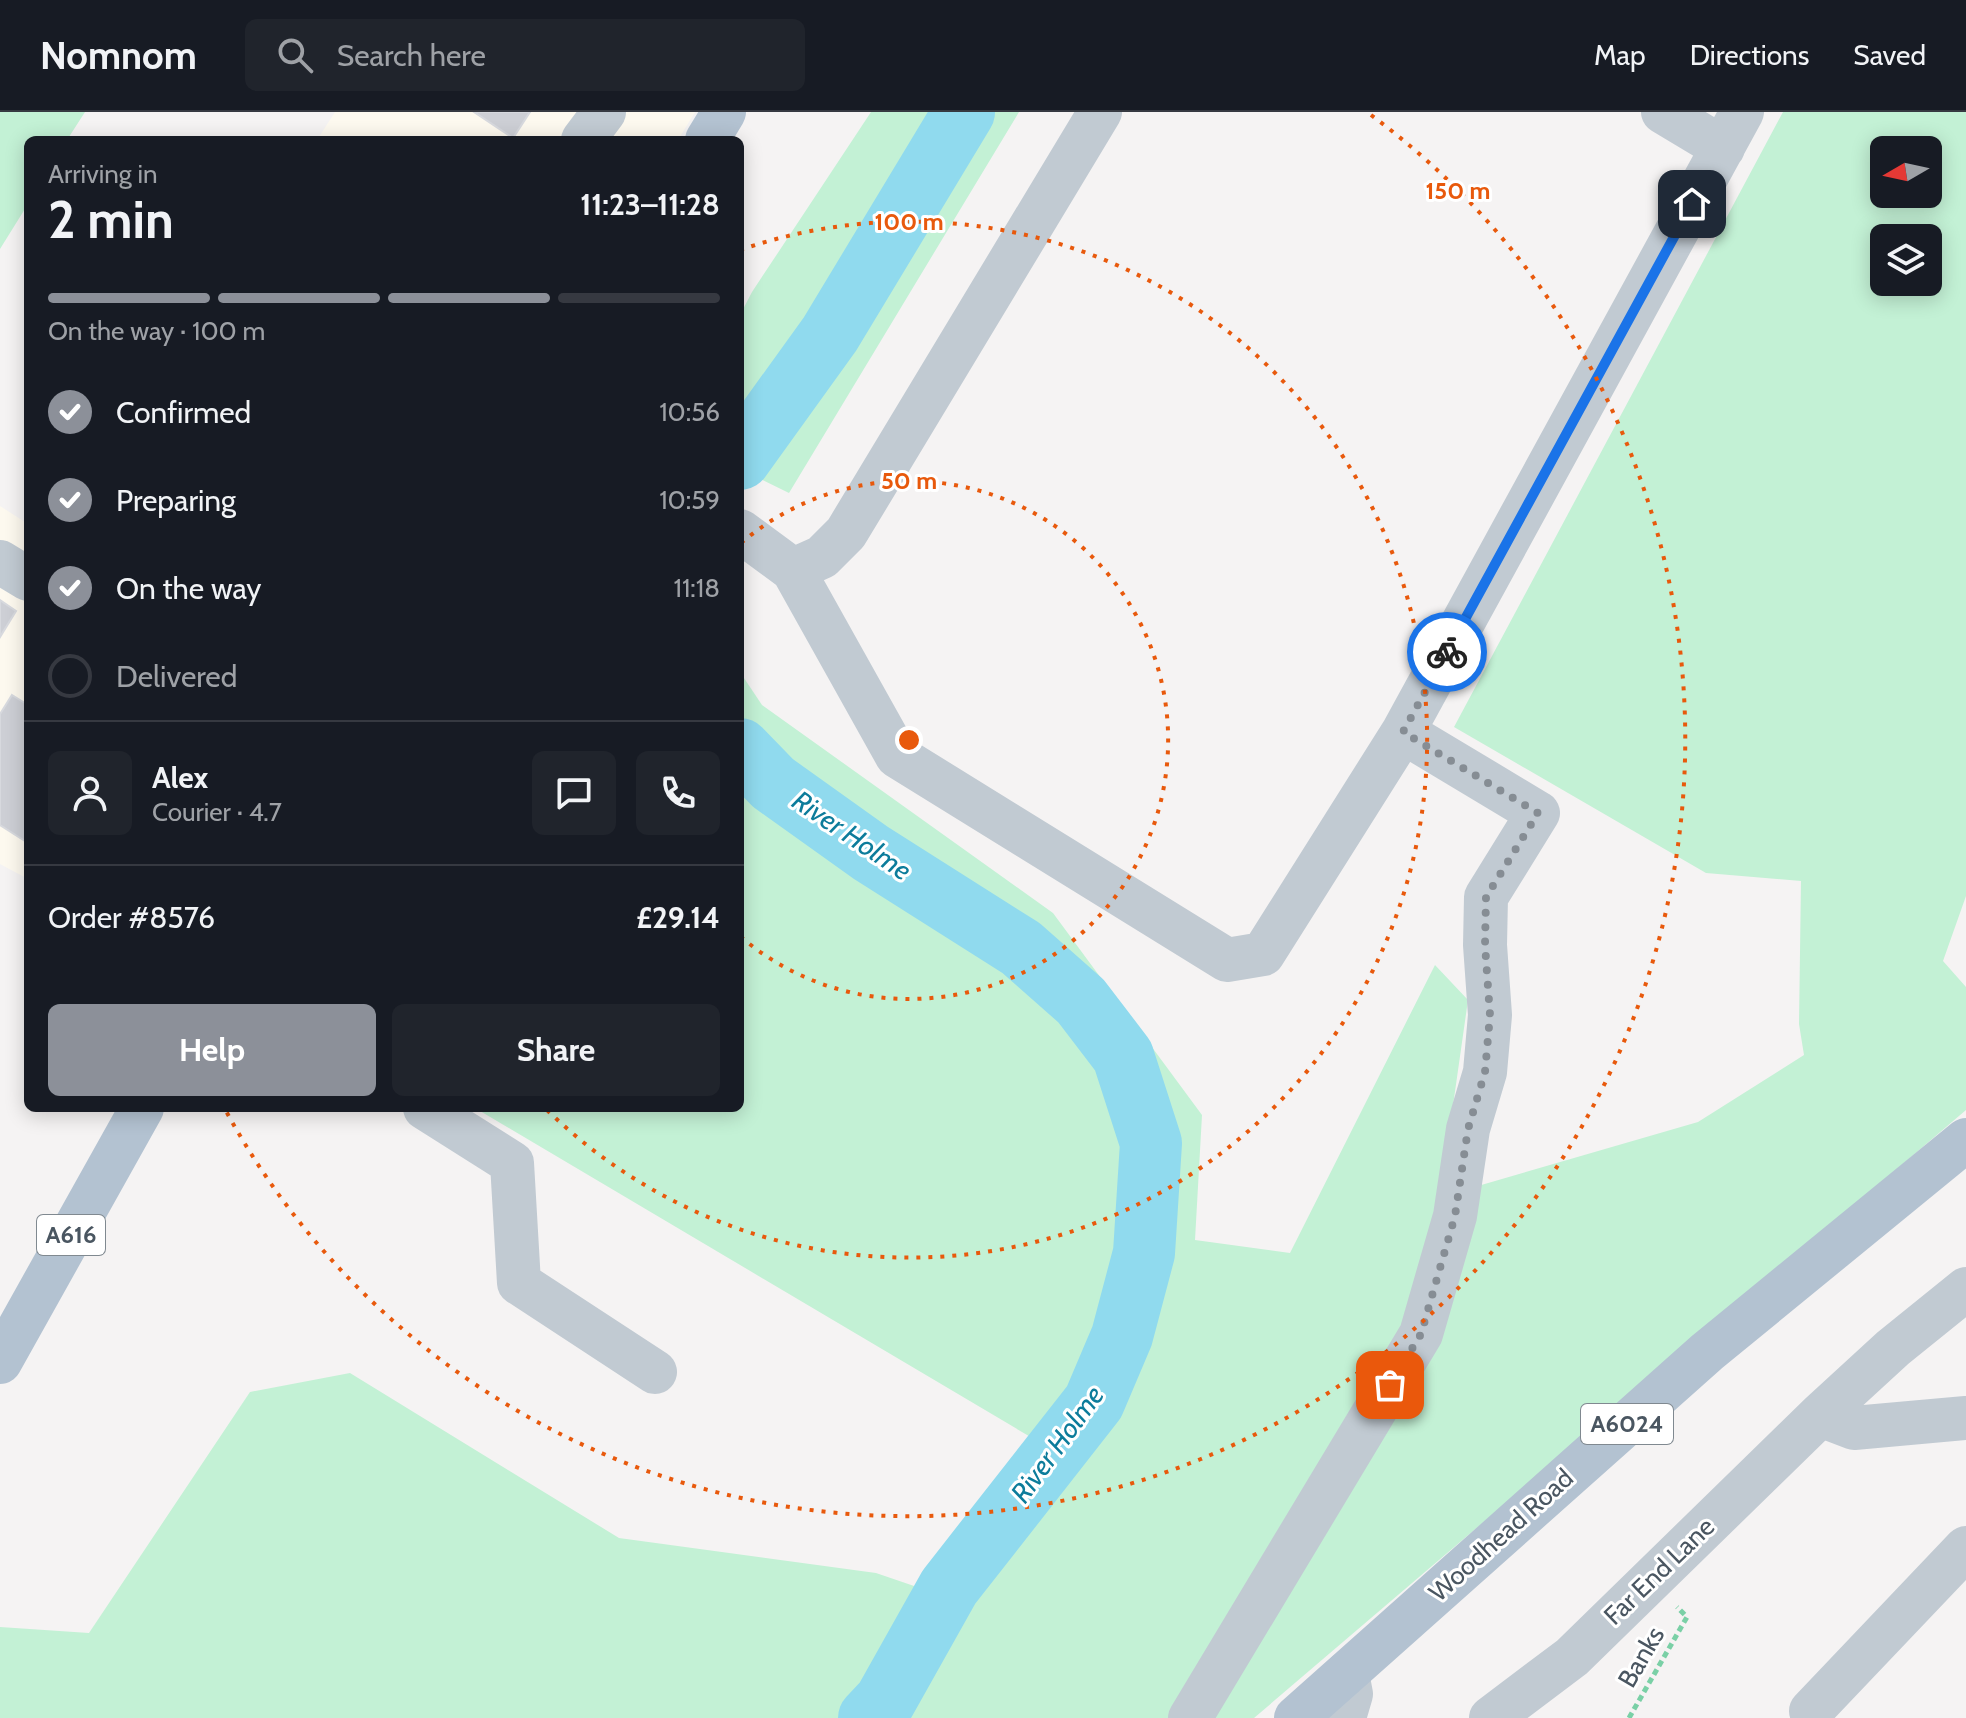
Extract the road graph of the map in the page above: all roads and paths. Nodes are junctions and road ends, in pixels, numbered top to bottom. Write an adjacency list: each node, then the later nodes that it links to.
1 (604, 112): 6 (street)
2 (724, 112): 7 (main road)
3 (1100, 112): 10 (street)
4 (1663, 112): 5 (street)
5 (1732, 130): 12 (street)
6 (586, 136)
7 (709, 136)
8 (744, 533): 10 (street)
9 (0, 562): 11 (street)
10 (793, 570): 12 (street)
11 (24, 577)
12 (1403, 732): 25 (street)
13 (140, 1112): 17 (main road, A616)
14 (431, 1112): 18 (street)
15 (1961, 1149): 23 (main road, Woodhead Road / A6024)
16 (1966, 1289): 19 (street, Far End Lane)
17 (0, 1362)
18 (655, 1372)
19 (1820, 1415): 20 (street); 28 (street, Far End Lane)
20 (1966, 1418)
21 (1966, 1548): 24 (street)
22 (1687, 1617): 29 (path, Banks)
23 (1347, 1673): 26 (main road, Woodhead Road / A6024); 27 (street)
24 (1811, 1711)
25 (1190, 1718)
26 (1296, 1718)
27 (1344, 1718)
28 (1491, 1718)
29 (1629, 1718)

